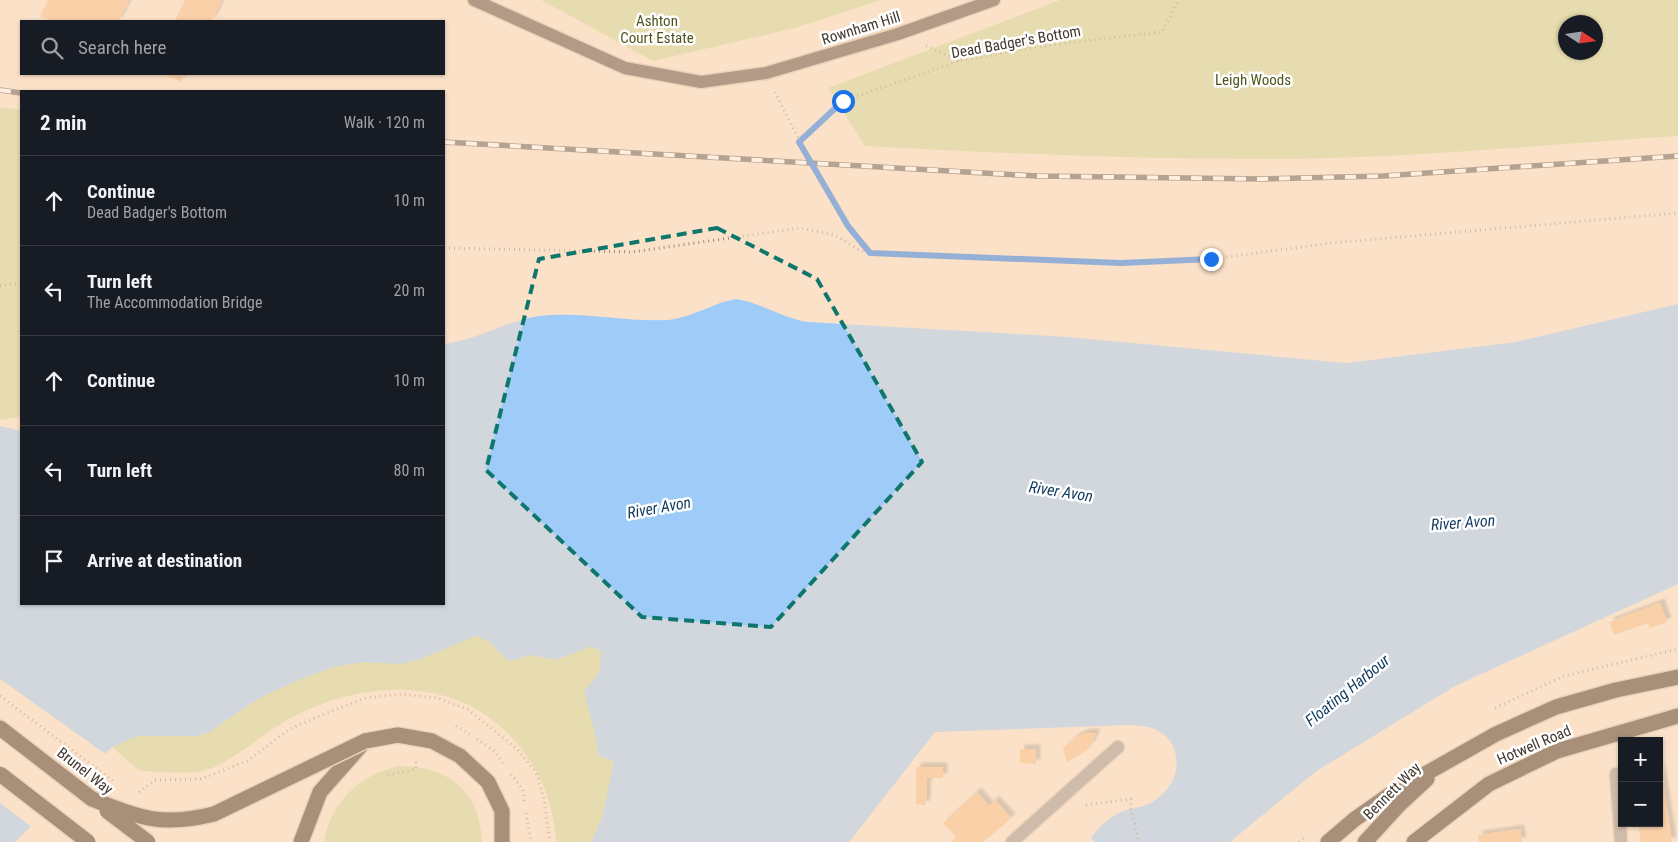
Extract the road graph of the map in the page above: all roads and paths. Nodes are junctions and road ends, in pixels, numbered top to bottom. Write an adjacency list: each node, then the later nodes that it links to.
1 (474, 0): 4 (main road, Rownham Hill)
2 (994, 0): 4 (main road, Rownham Hill)
3 (1179, 0): 5 (path, Dead Badger's Bottom)
4 (766, 73): 5 (path)
5 (799, 142): 8 (path, bridge)
6 (1678, 213): 8 (path)
7 (445, 248): 8 (path)
8 (870, 253)
9 (20, 283): 10 (path)
10 (0, 286)
11 (1678, 677): 18 (highway, Hotwell Road)
12 (0, 696): 22 (path, bridge)
13 (1678, 716): 27 (highway, Hotwell Road)
14 (0, 728): 25 (highway, Brunel Way)
15 (415, 738): 16 (highway); 21 (path); 31 (highway)
16 (365, 741): 25 (highway, bridge); 30 (highway)
17 (1118, 747): 32 (street)
18 (1443, 765): 34 (highway); 35 (highway, Bennett Way)
19 (0, 774): 28 (highway, bridge)
20 (1616, 774): 38 (street)
21 (388, 775)
22 (118, 784)
23 (134, 793): 24 (path)
24 (142, 796)
25 (92, 799): 29 (highway, Brunel Way, bridge)
26 (1083, 805): 33 (path)
27 (1443, 818): 36 (highway, Hotwell Road); 37 (highway)
28 (88, 842)
29 (148, 842)
30 (300, 842)
31 (502, 842)
32 (1012, 842)
33 (1139, 842)
34 (1328, 842)
35 (1365, 842)
36 (1414, 842)
37 (1426, 842)
38 (1622, 842)

